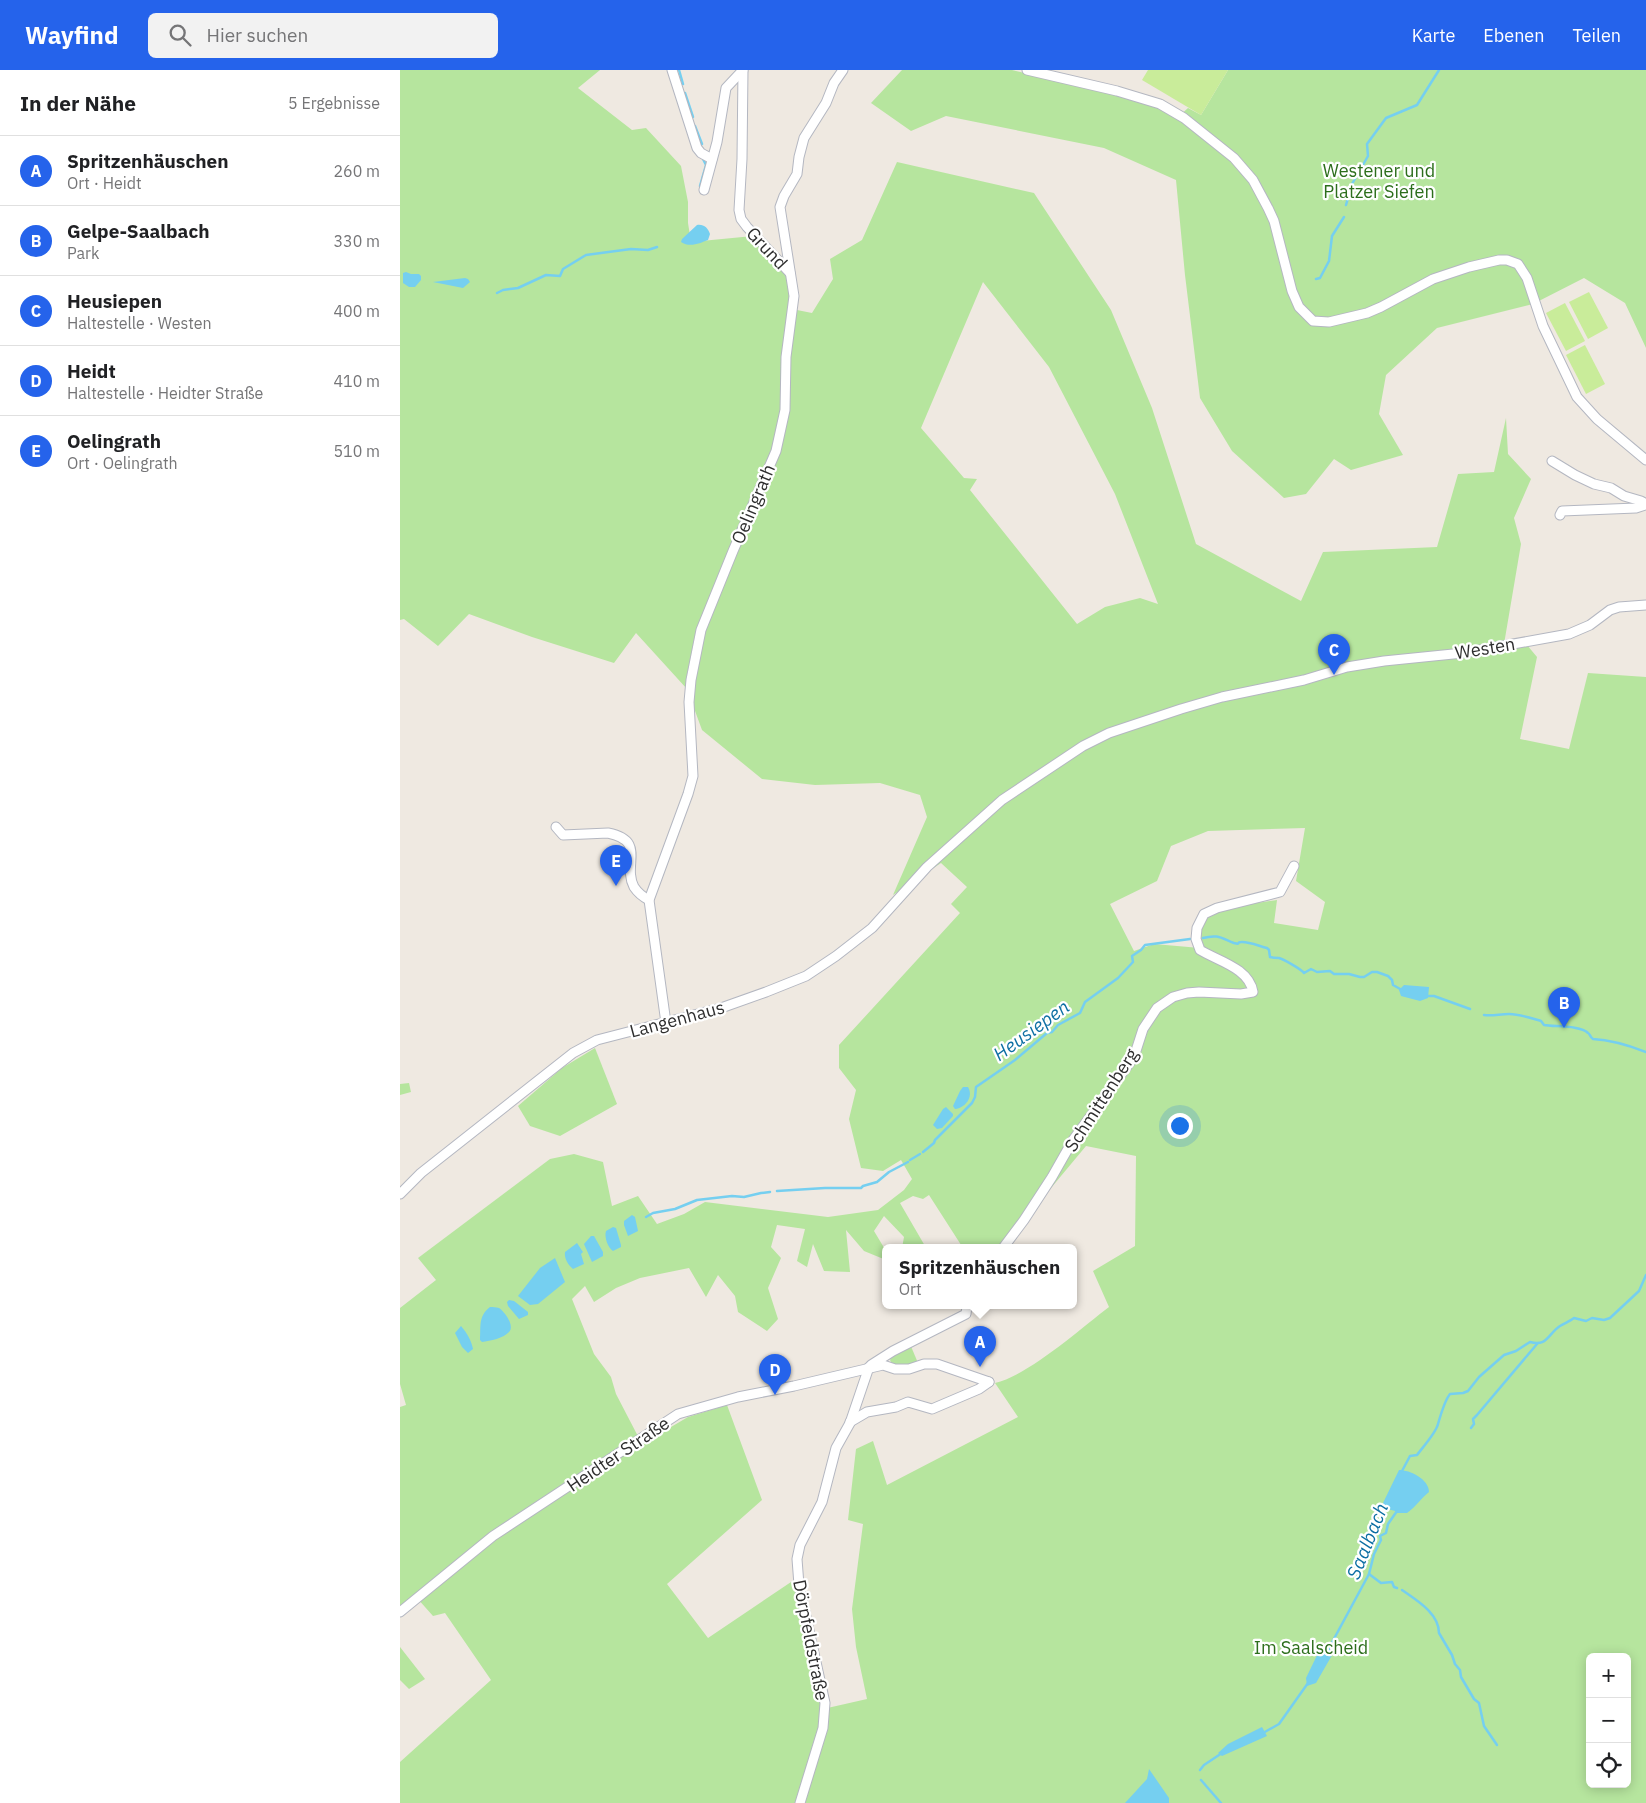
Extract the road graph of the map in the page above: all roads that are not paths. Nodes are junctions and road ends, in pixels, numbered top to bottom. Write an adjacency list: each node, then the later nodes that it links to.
1 (672, 70): 5 (street)
2 (743, 70): 5 (street, Grund); 7 (street, Grund)
3 (843, 70): 7 (street)
4 (1027, 70): 9 (street)
5 (712, 158): 6 (street, Grund)
6 (704, 190)
7 (790, 273): 8 (street, Grund)
8 (782, 425): 17 (street, Oelingrath)
9 (1646, 460)
10 (1552, 461): 11 (street)
11 (1646, 505): 12 (street)
12 (1560, 515)
13 (1646, 605): 15 (street, Westen)
14 (556, 827): 17 (street)
15 (951, 844): 18 (street, Langenhaus)
16 (1294, 866): 20 (street, Schmittenberg)
17 (649, 900): 18 (street, Oelingrath)
18 (666, 1023): 19 (street, Langenhaus)
19 (400, 1194)
20 (1006, 1244)
21 (966, 1310): 22 (street)
22 (869, 1367): 23 (street, Dörpfeldstraße); 23 (street); 24 (street, Heidter Straße)
23 (850, 1423): 25 (street, Dörpfeldstraße)
24 (400, 1612)
25 (800, 1803)

